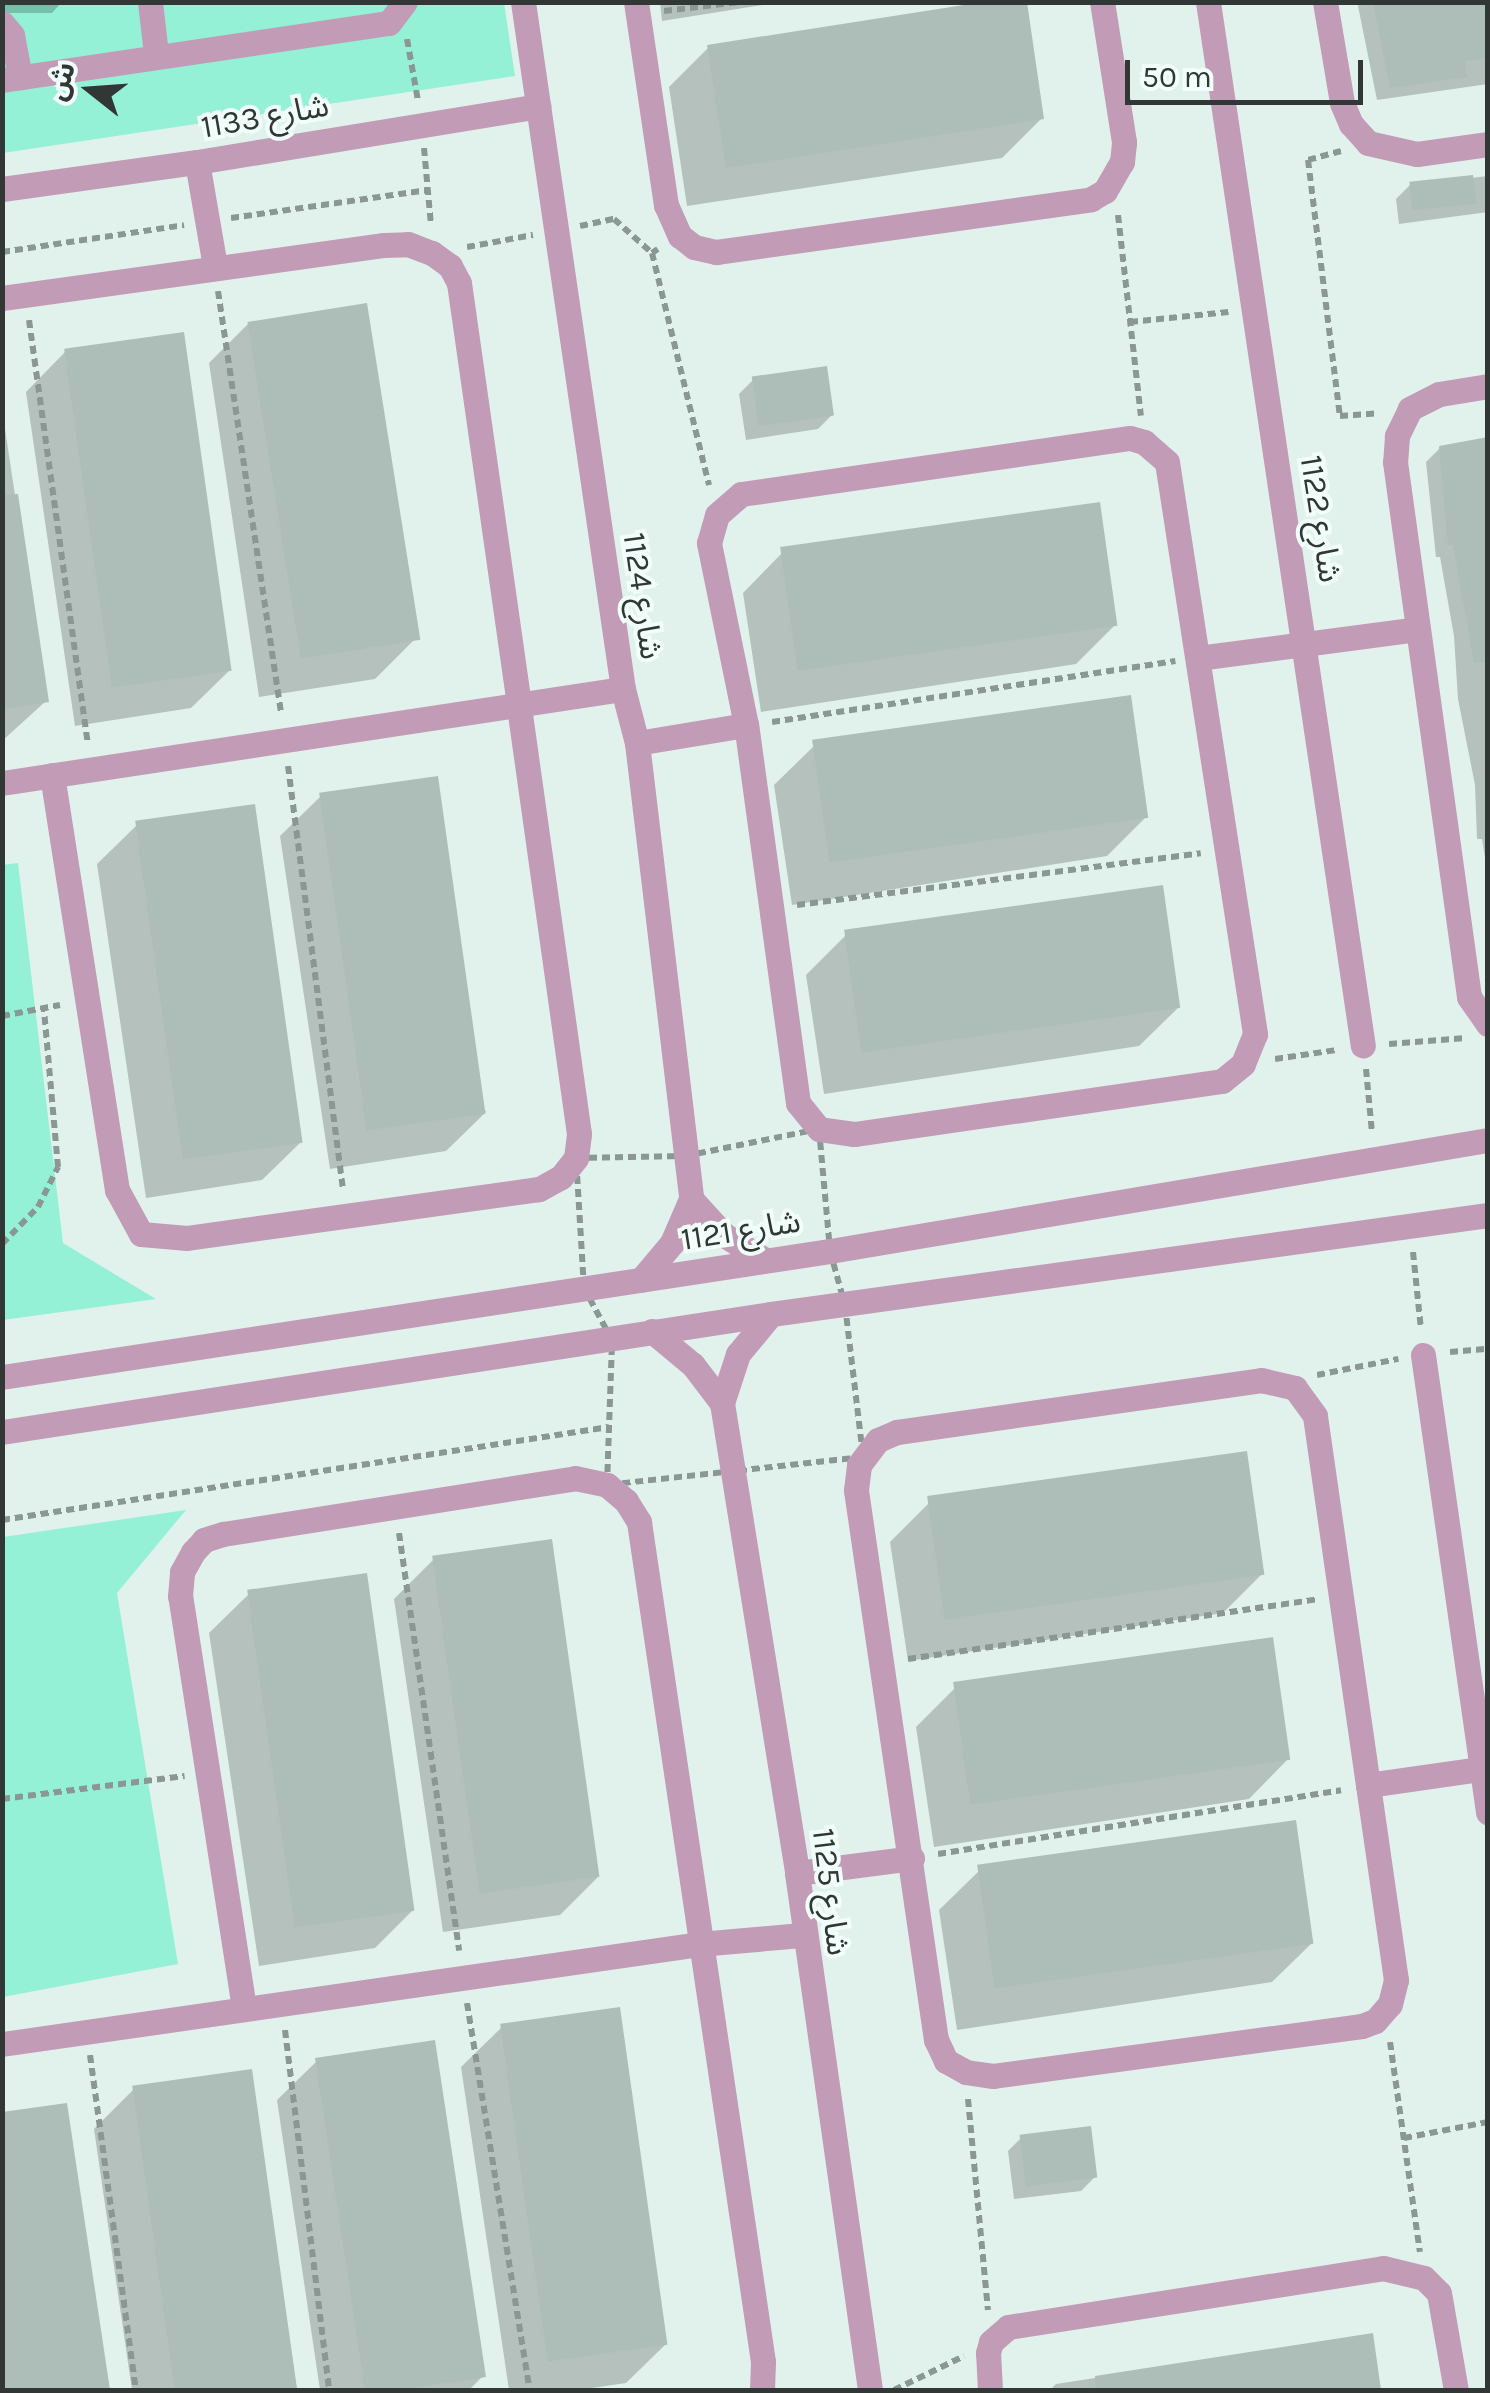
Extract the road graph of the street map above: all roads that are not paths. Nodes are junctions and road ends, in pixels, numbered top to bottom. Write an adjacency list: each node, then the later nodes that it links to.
1 (150, 2): 9 (street)
2 (523, 2): 11 (street, شارع 1124)
3 (1102, 2): 7 (street)
4 (1208, 2): 19 (street, شارع 1122)
5 (1325, 2): 12 (street)
6 (404, 6): 9 (street)
7 (637, 8)
8 (2, 22): 10 (street)
9 (156, 54): 10 (street)
10 (11, 78)
11 (538, 106): 13 (street, شارع 1133); 21 (street, شارع 1124)
12 (1488, 144)
13 (197, 162): 14 (street, شارع 1133); 15 (street)
14 (2, 189)
15 (214, 266): 16 (street); 22 (street)
16 (14, 297)
17 (1488, 386): 18 (street)
18 (1417, 629): 19 (street); 27 (street)
19 (1306, 643): 20 (street); 28 (street, شارع 1122)
20 (1198, 658): 23 (street); 23 (street)
21 (624, 689): 22 (street); 24 (street, شارع 1124)
22 (520, 707): 25 (street); 25 (street)
23 (746, 726): 24 (street)
24 (637, 743): 30 (street, شارع 1124)
25 (52, 775): 26 (street)
26 (2, 783)
27 (1488, 1024)
28 (1364, 1046)
29 (1488, 1140): 32 (street, شارع 1121)
30 (691, 1199): 32 (street); 33 (street)
31 (1488, 1215): 34 (street)
32 (765, 1260): 33 (street, شارع 1121)
33 (640, 1280): 37 (street, شارع 1121)
34 (770, 1314): 35 (street); 38 (street, شارع 1125)
35 (652, 1331): 38 (street, شارع 1125); 39 (street)
36 (1423, 1354): 40 (street)
37 (2, 1377)
38 (722, 1403): 44 (street, شارع 1125)
39 (2, 1432)
40 (1484, 1768): 41 (street); 42 (street)
41 (1368, 1785): 43 (street); 43 (street)
42 (1488, 1812)
43 (912, 1858): 44 (street)
44 (797, 1873): 45 (street, شارع 1125)
45 (802, 1935): 46 (street); 50 (street, شارع 1125)
46 (699, 1944): 47 (street); 47 (street); 49 (street)
47 (244, 2008): 48 (street)
48 (2, 2044)
49 (762, 2390)
50 (870, 2390)
51 (990, 2390): 52 (street)
52 (1456, 2390)

